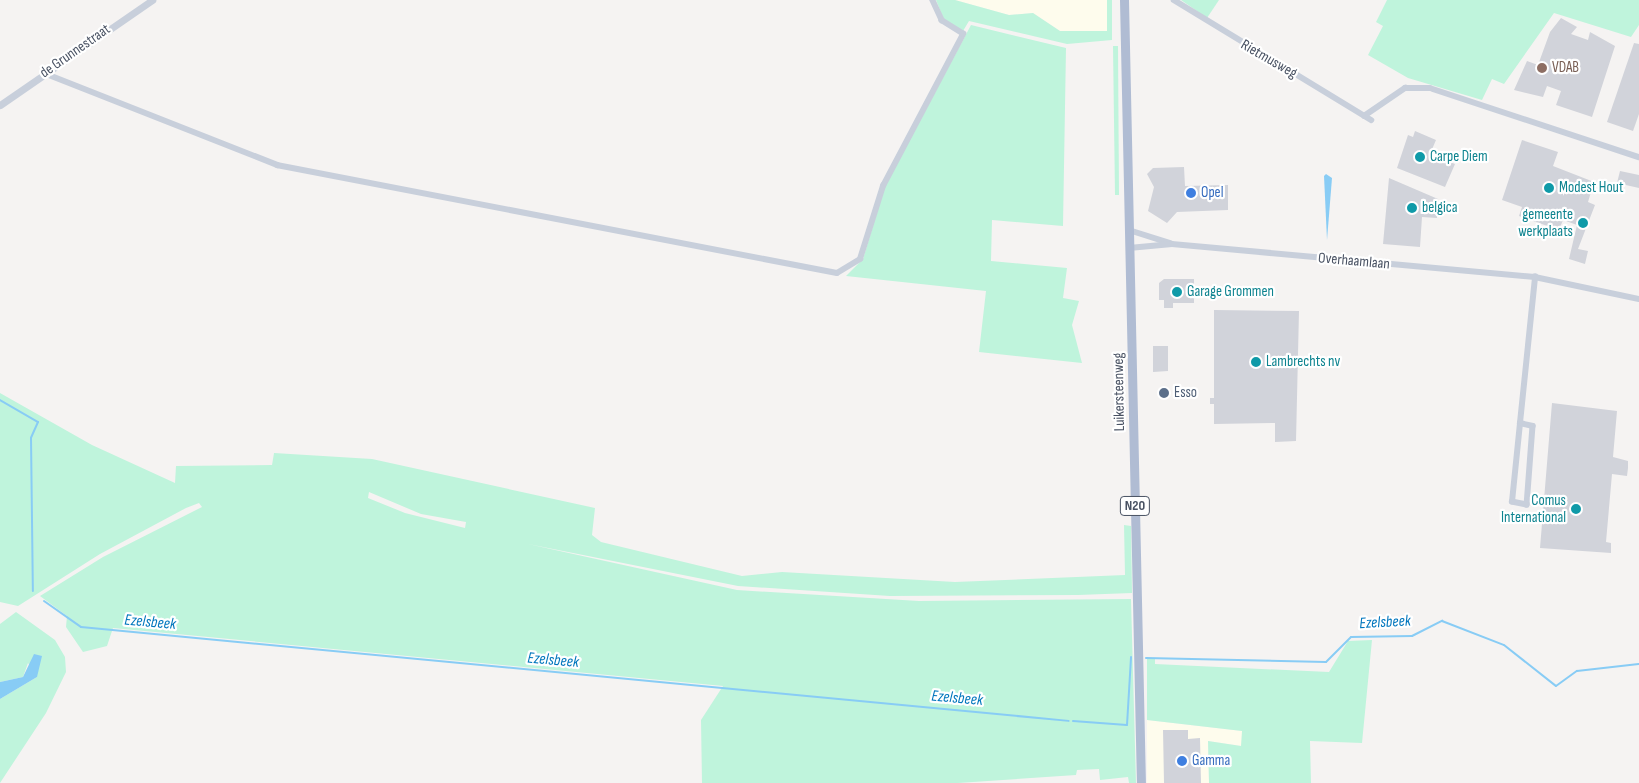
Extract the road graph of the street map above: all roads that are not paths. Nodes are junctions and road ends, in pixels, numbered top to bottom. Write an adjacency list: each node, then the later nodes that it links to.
1 (152, 0): 5 (street, de Grunnestraat)
2 (932, 0): 5 (street)
3 (1124, 0): 10 (main road, Luikersteenweg / N20)
4 (1174, 0): 7 (street, Rietmusweg)
5 (44, 73): 6 (street, de Grunnestraat)
6 (0, 105)
7 (1364, 116): 8 (street, Rietmusweg); 9 (street)
8 (1371, 120)
9 (1639, 157)
10 (1129, 230): 11 (street, Overhaamlaan); 12 (main road, Luikersteenweg / N20)
11 (1172, 244): 12 (street, Overhaamlaan); 13 (street, Overhaamlaan)
12 (1129, 248): 16 (main road, Luikersteenweg / N20)
13 (1535, 277): 14 (street, Overhaamlaan); 15 (street)
14 (1639, 299)
15 (1520, 423): 15 (street)
16 (1141, 783)

